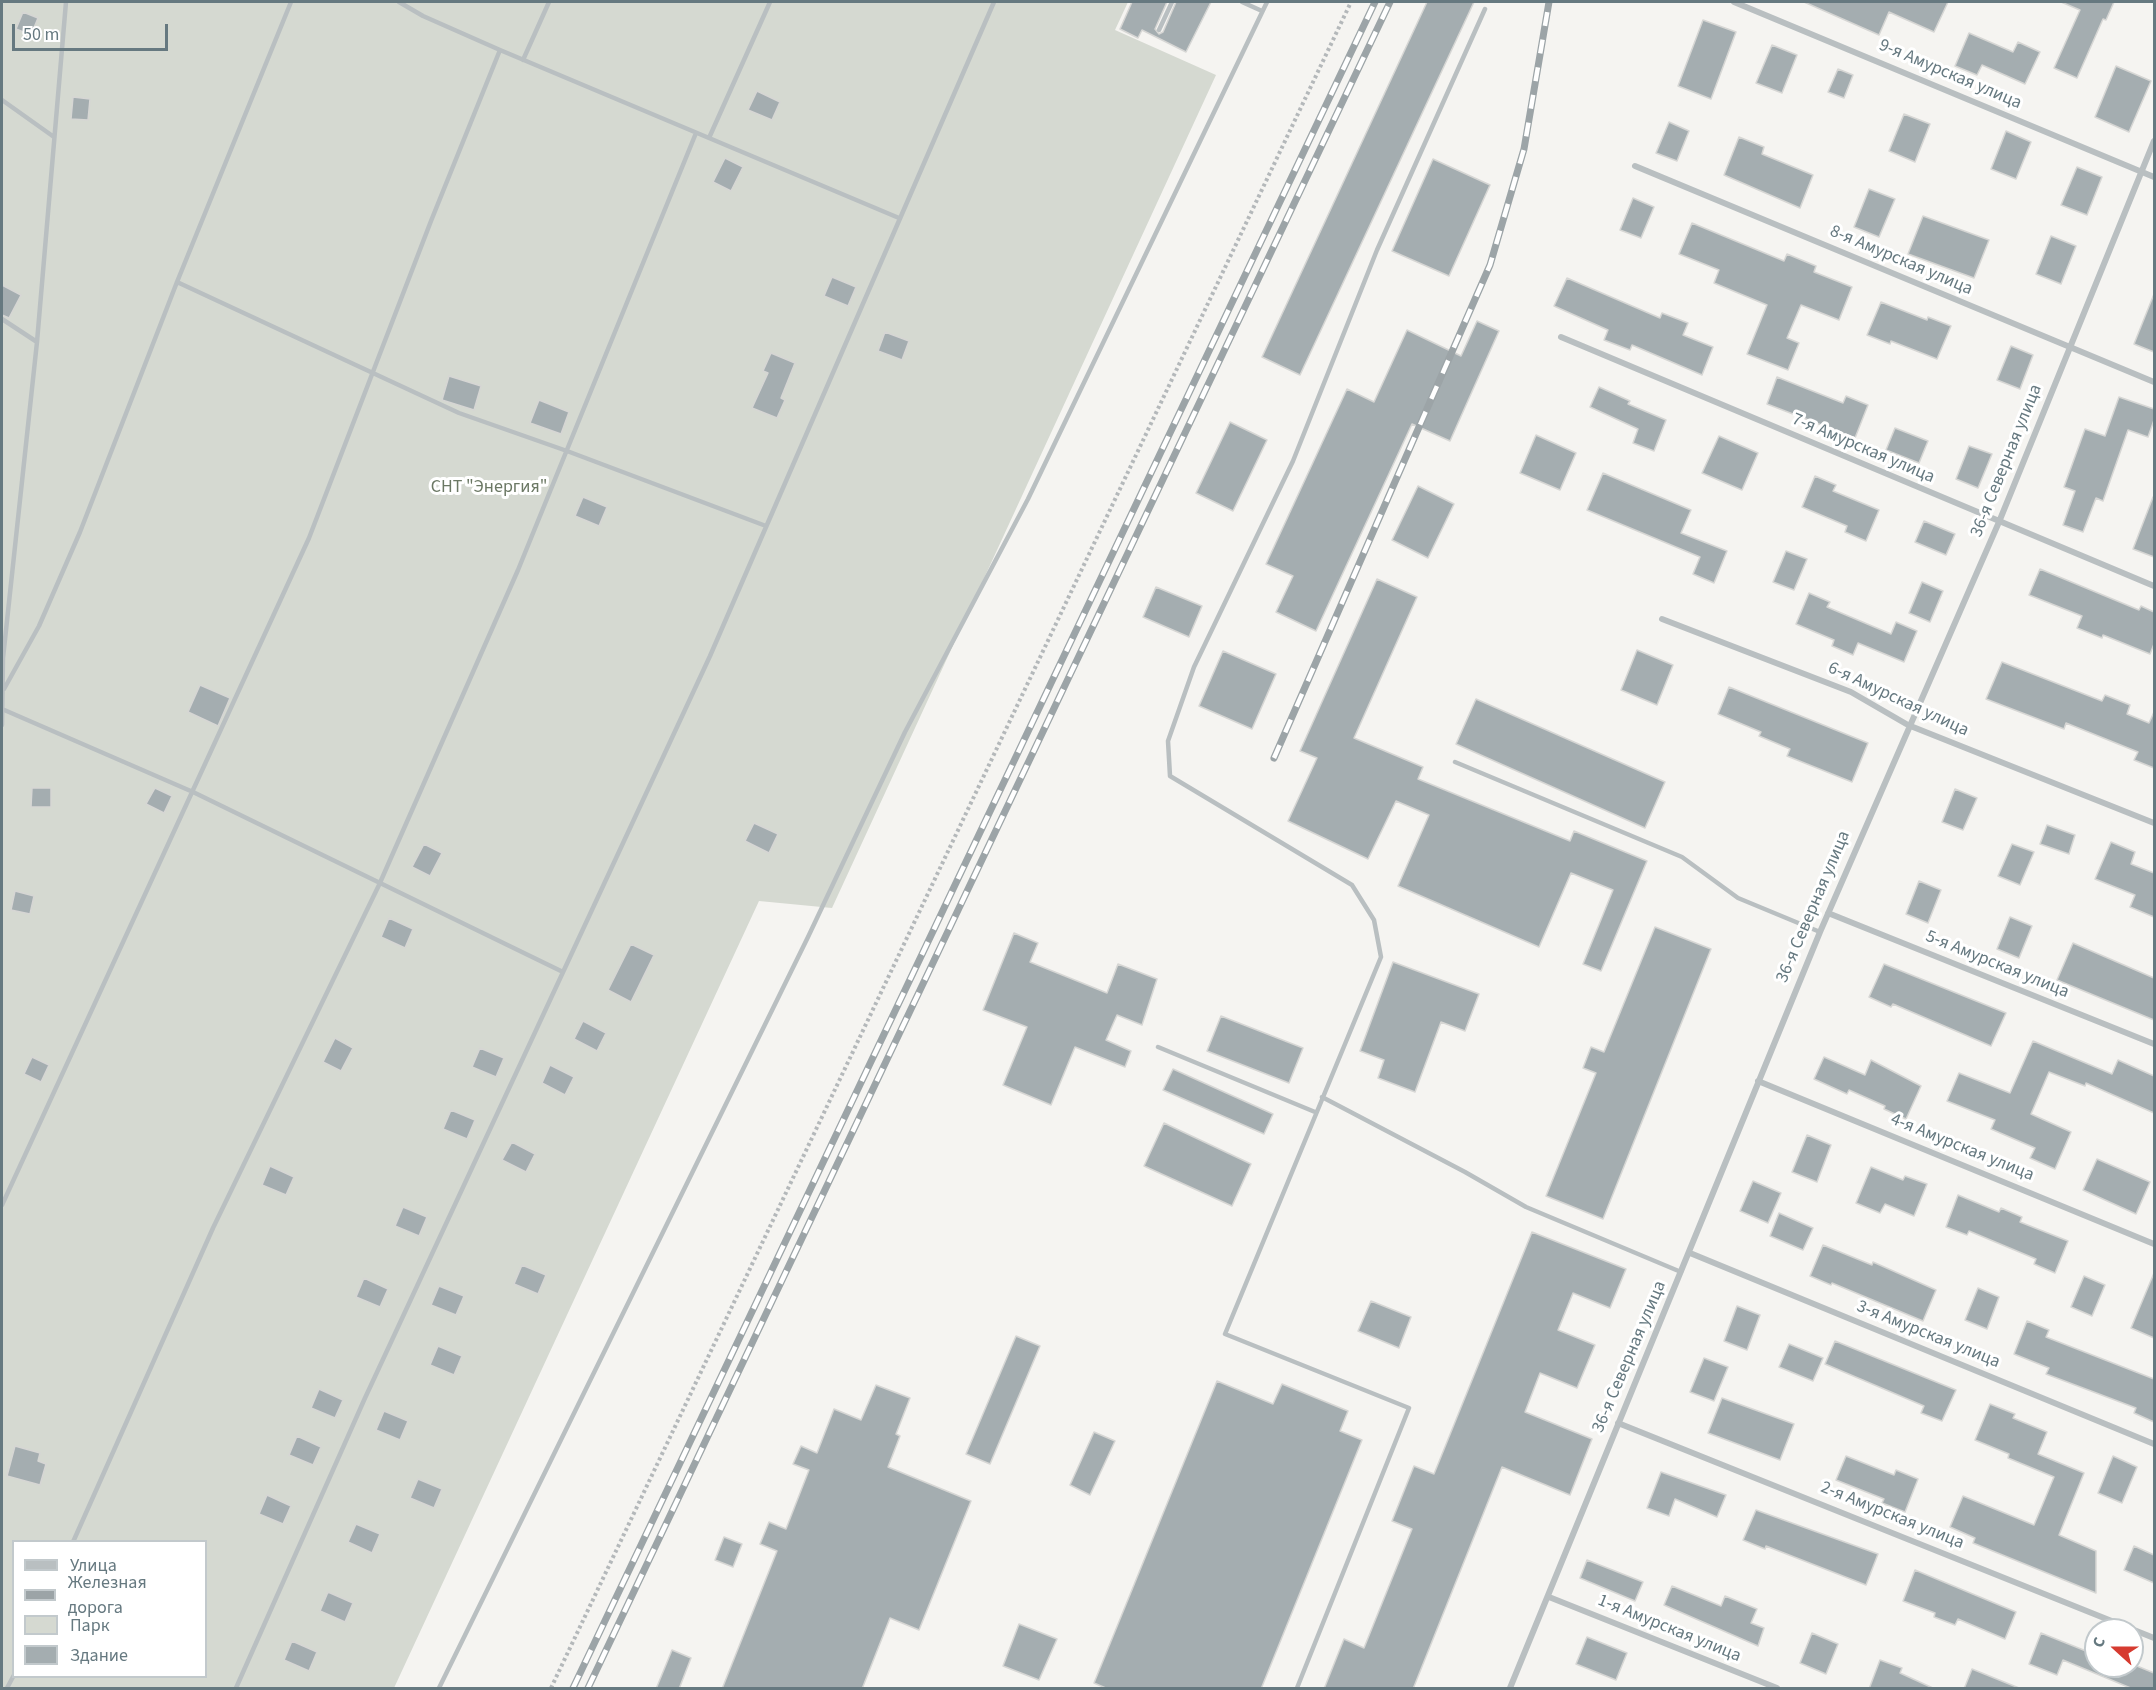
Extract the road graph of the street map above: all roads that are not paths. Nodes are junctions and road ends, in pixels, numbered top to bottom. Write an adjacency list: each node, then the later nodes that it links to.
1 (66, 2): 18 (lane)
2 (291, 2): 25 (lane)
3 (399, 2): 14 (lane)
4 (549, 2): 15 (lane)
5 (770, 2): 19 (lane)
6 (994, 2): 24 (lane)
7 (1172, 2): 13 (lane)
8 (1242, 2): 12 (lane)
9 (1267, 2): 12 (lane)
10 (1734, 2): 22 (street, 9-я Амурская улица)
11 (1485, 9): 51 (lane)
12 (1262, 11): 63 (lane)
13 (1159, 30)
14 (500, 50): 15 (lane); 30 (lane)
15 (523, 60): 17 (lane)
16 (2, 100): 18 (lane)
17 (696, 133): 19 (lane); 32 (lane)
18 (54, 137): 28 (lane)
19 (709, 138): 24 (lane)
20 (2154, 141): 22 (street, 36-я Северная улица)
21 (1635, 166): 29 (street, 8-я Амурская улица)
22 (2141, 171): 23 (street, 9-я Амурская улица); 29 (street, 36-я Северная улица)
23 (2154, 177)
24 (899, 218): 34 (lane)
25 (177, 282): 30 (lane); 37 (lane)
26 (2, 318): 28 (lane)
27 (1561, 337): 33 (street, 7-я Амурская улица)
28 (37, 342): 37 (lane)
29 (2070, 347): 31 (street, 8-я Амурская улица); 33 (street, 36-я Северная улица)
30 (372, 374): 32 (lane); 42 (lane)
31 (2154, 382)
32 (567, 451): 34 (lane); 44 (lane)
33 (1999, 522): 35 (street, 7-я Амурская улица); 40 (street, 36-я Северная улица)
34 (766, 526): 47 (lane)
35 (2154, 586)
36 (1662, 619): 40 (street, 6-я Амурская улица)
37 (4, 689): 38 (lane)
38 (2, 710): 39 (lane); 42 (lane)
39 (2, 725)
40 (1908, 725): 43 (street, 6-я Амурская улица); 45 (street, 36-я Северная улица)
41 (1455, 762): 46 (lane)
42 (193, 792): 44 (lane); 53 (lane)
43 (2154, 823)
44 (379, 885): 47 (lane); 59 (lane)
45 (1828, 913): 46 (street, 36-я Северная улица); 48 (street, 5-я Амурская улица)
46 (1820, 932): 50 (street, 36-я Северная улица)
47 (563, 972): 62 (lane)
48 (2154, 1044)
49 (1158, 1047): 52 (lane)
50 (1758, 1081): 54 (street, 4-я Амурская улица); 55 (street, 36-я Северная улица)
51 (1322, 1097): 52 (lane); 56 (lane)
52 (1316, 1112): 64 (lane)
53 (2, 1205)
54 (2154, 1244)
55 (1690, 1253): 56 (street, 36-я Северная улица); 58 (street, 3-я Амурская улица)
56 (1681, 1272): 57 (street, 36-я Северная улица)
57 (1618, 1423): 60 (street, 36-я Северная улица); 61 (street, 2-я Амурская улица)
58 (2154, 1444)
59 (74, 1540)
60 (1549, 1597): 65 (street, 36-я Северная улица); 66 (street, 1-я Амурская улица)
61 (2154, 1638)
62 (236, 1689)
63 (438, 1689)
64 (1296, 1689)
65 (1510, 1689)
66 (1777, 1689)

